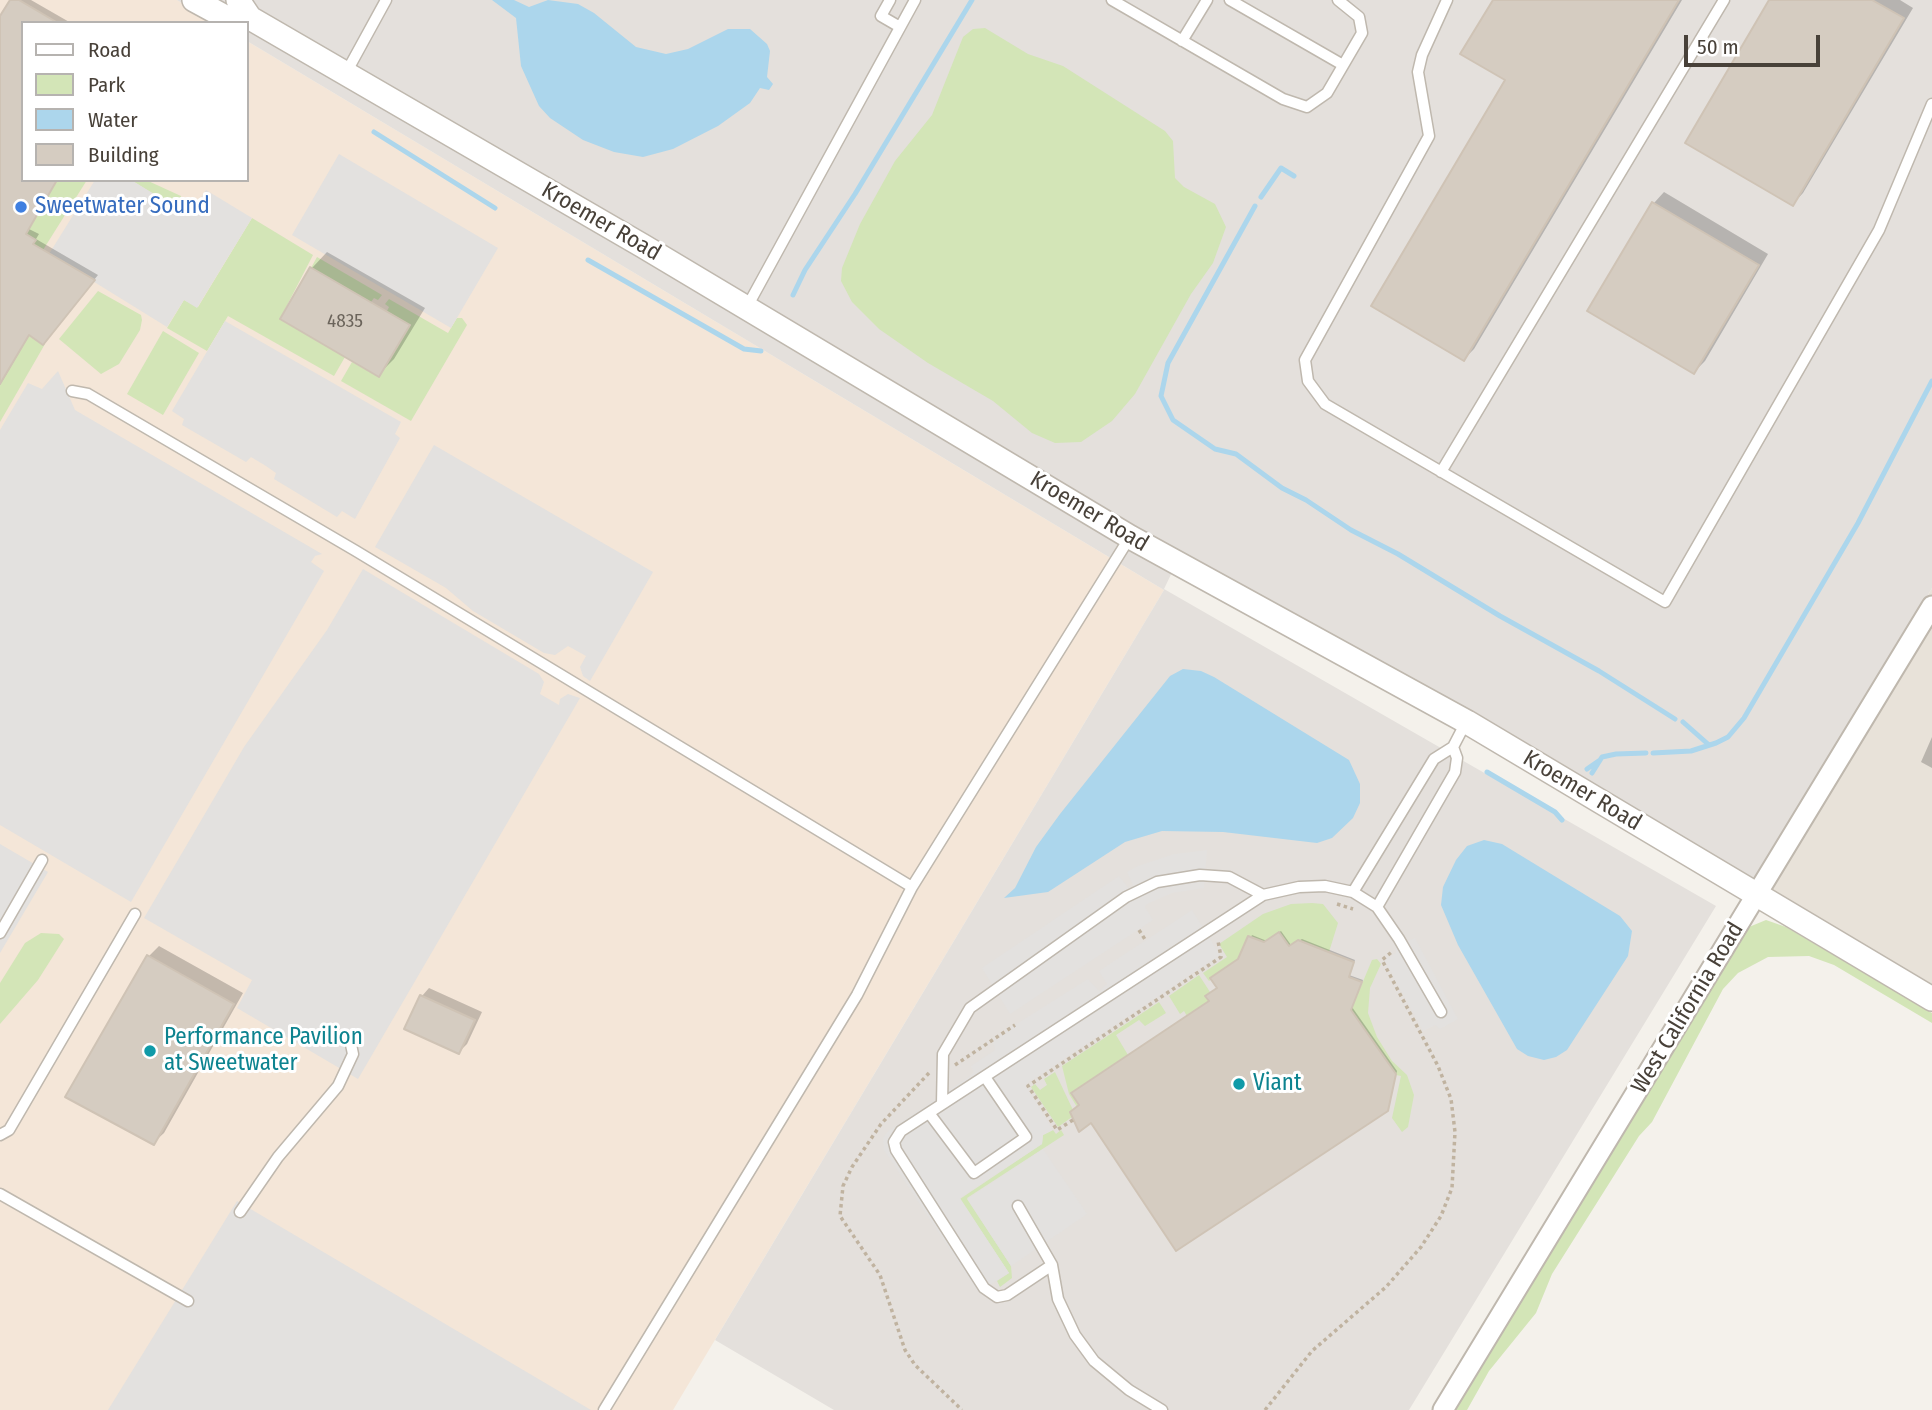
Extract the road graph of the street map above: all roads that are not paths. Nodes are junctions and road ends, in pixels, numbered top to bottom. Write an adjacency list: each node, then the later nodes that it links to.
1 (194, 0): 11 (street, Kroemer Road)
2 (386, 0): 15 (lane)
3 (890, 0): 12 (lane)
4 (915, 0): 12 (lane)
5 (1112, 0): 13 (lane)
6 (1207, 0): 13 (lane)
7 (1230, 0): 14 (lane)
8 (1338, 0): 14 (lane)
9 (1447, 0): 19 (lane)
10 (1724, 0): 19 (lane)
11 (244, 9): 15 (street, Kroemer Road)
12 (900, 27): 17 (lane)
13 (1182, 41): 14 (lane)
14 (1343, 65)
15 (345, 73): 17 (street, Kroemer Road)
16 (1932, 104): 19 (lane)
17 (746, 308): 20 (street, Kroemer Road)
18 (72, 391): 25 (lane)
19 (1441, 472)
20 (1130, 537): 22 (street, Kroemer Road); 25 (lane)
21 (1932, 606): 28 (street, West California Road)
22 (1466, 722): 23 (lane); 28 (street, Kroemer Road)
23 (1453, 747): 26 (lane); 29 (lane)
24 (42, 860): 31 (lane)
25 (912, 887): 44 (lane)
26 (1353, 892): 27 (lane); 29 (lane)
27 (1263, 895): 35 (lane); 36 (lane)
28 (1756, 895): 32 (street, Kroemer Road); 46 (street, West California Road)
29 (1377, 907): 33 (lane)
30 (135, 914): 38 (lane)
31 (0, 933)
32 (1932, 999)
33 (1441, 1012)
34 (350, 1040): 41 (lane)
35 (985, 1077): 36 (lane); 37 (lane)
36 (942, 1104): 37 (lane)
37 (929, 1112): 42 (lane)
38 (0, 1135)
39 (0, 1194): 43 (lane)
40 (1018, 1206): 42 (lane)
41 (240, 1212)
42 (1052, 1265): 45 (lane)
43 (188, 1301)
44 (604, 1410)
45 (1161, 1410)
46 (1443, 1410)

